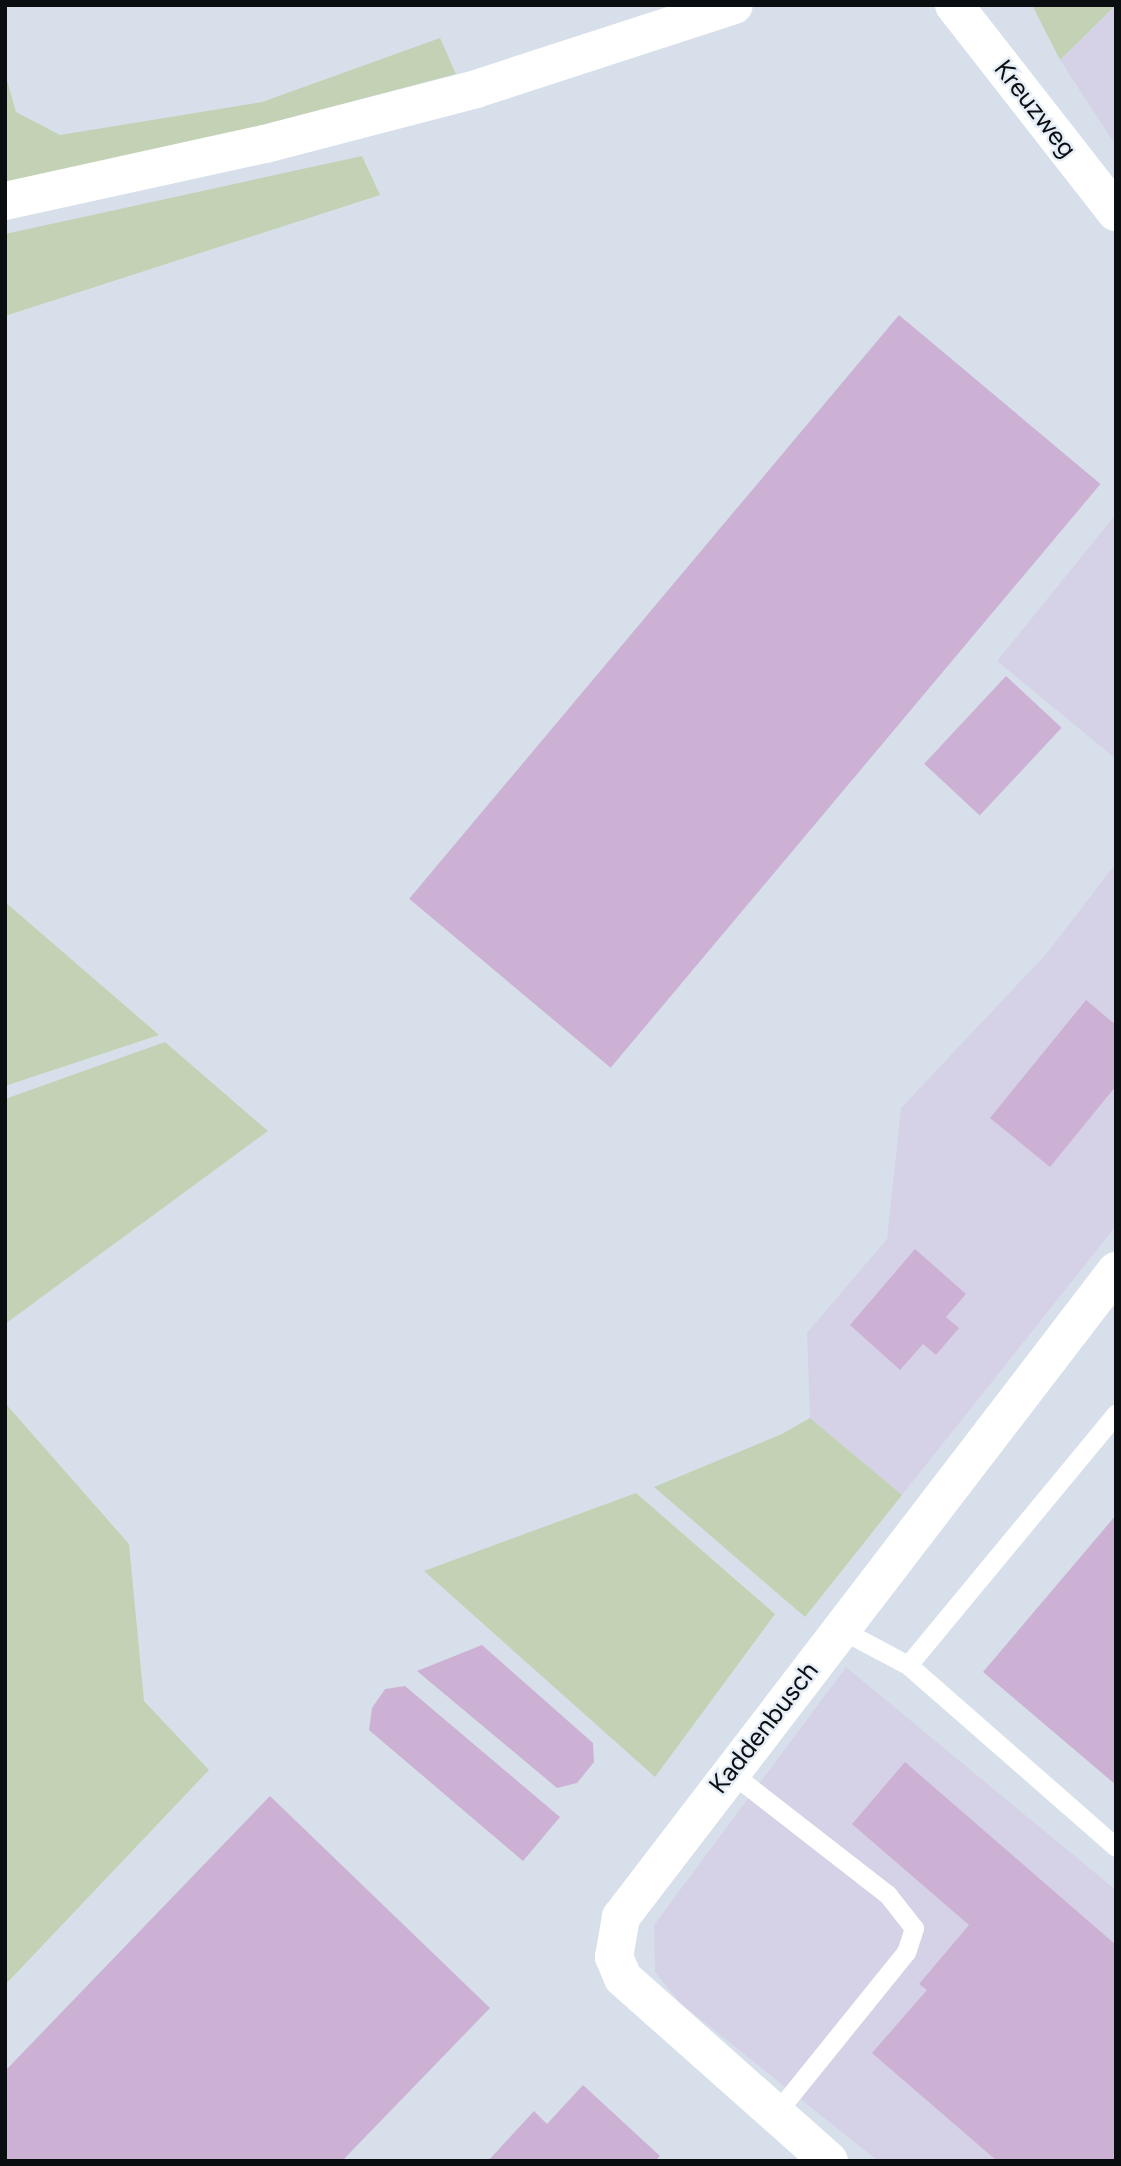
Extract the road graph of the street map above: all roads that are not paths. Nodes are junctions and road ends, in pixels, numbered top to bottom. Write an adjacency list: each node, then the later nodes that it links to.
1 (734, 5): 3 (street)
2 (954, 5): 4 (street, Kreuzweg)
3 (5, 201)
4 (1116, 212)
5 (1116, 1271): 7 (street, Kaddenbusch)
6 (1116, 1414): 8 (lane)
7 (840, 1629): 8 (lane); 9 (street, Kaddenbusch)
8 (908, 1665): 10 (lane)
9 (730, 1772): 11 (street, Kaddenbusch); 11 (lane)
10 (1116, 1847)
11 (776, 2113): 12 (street, Kaddenbusch)
12 (829, 2161)

